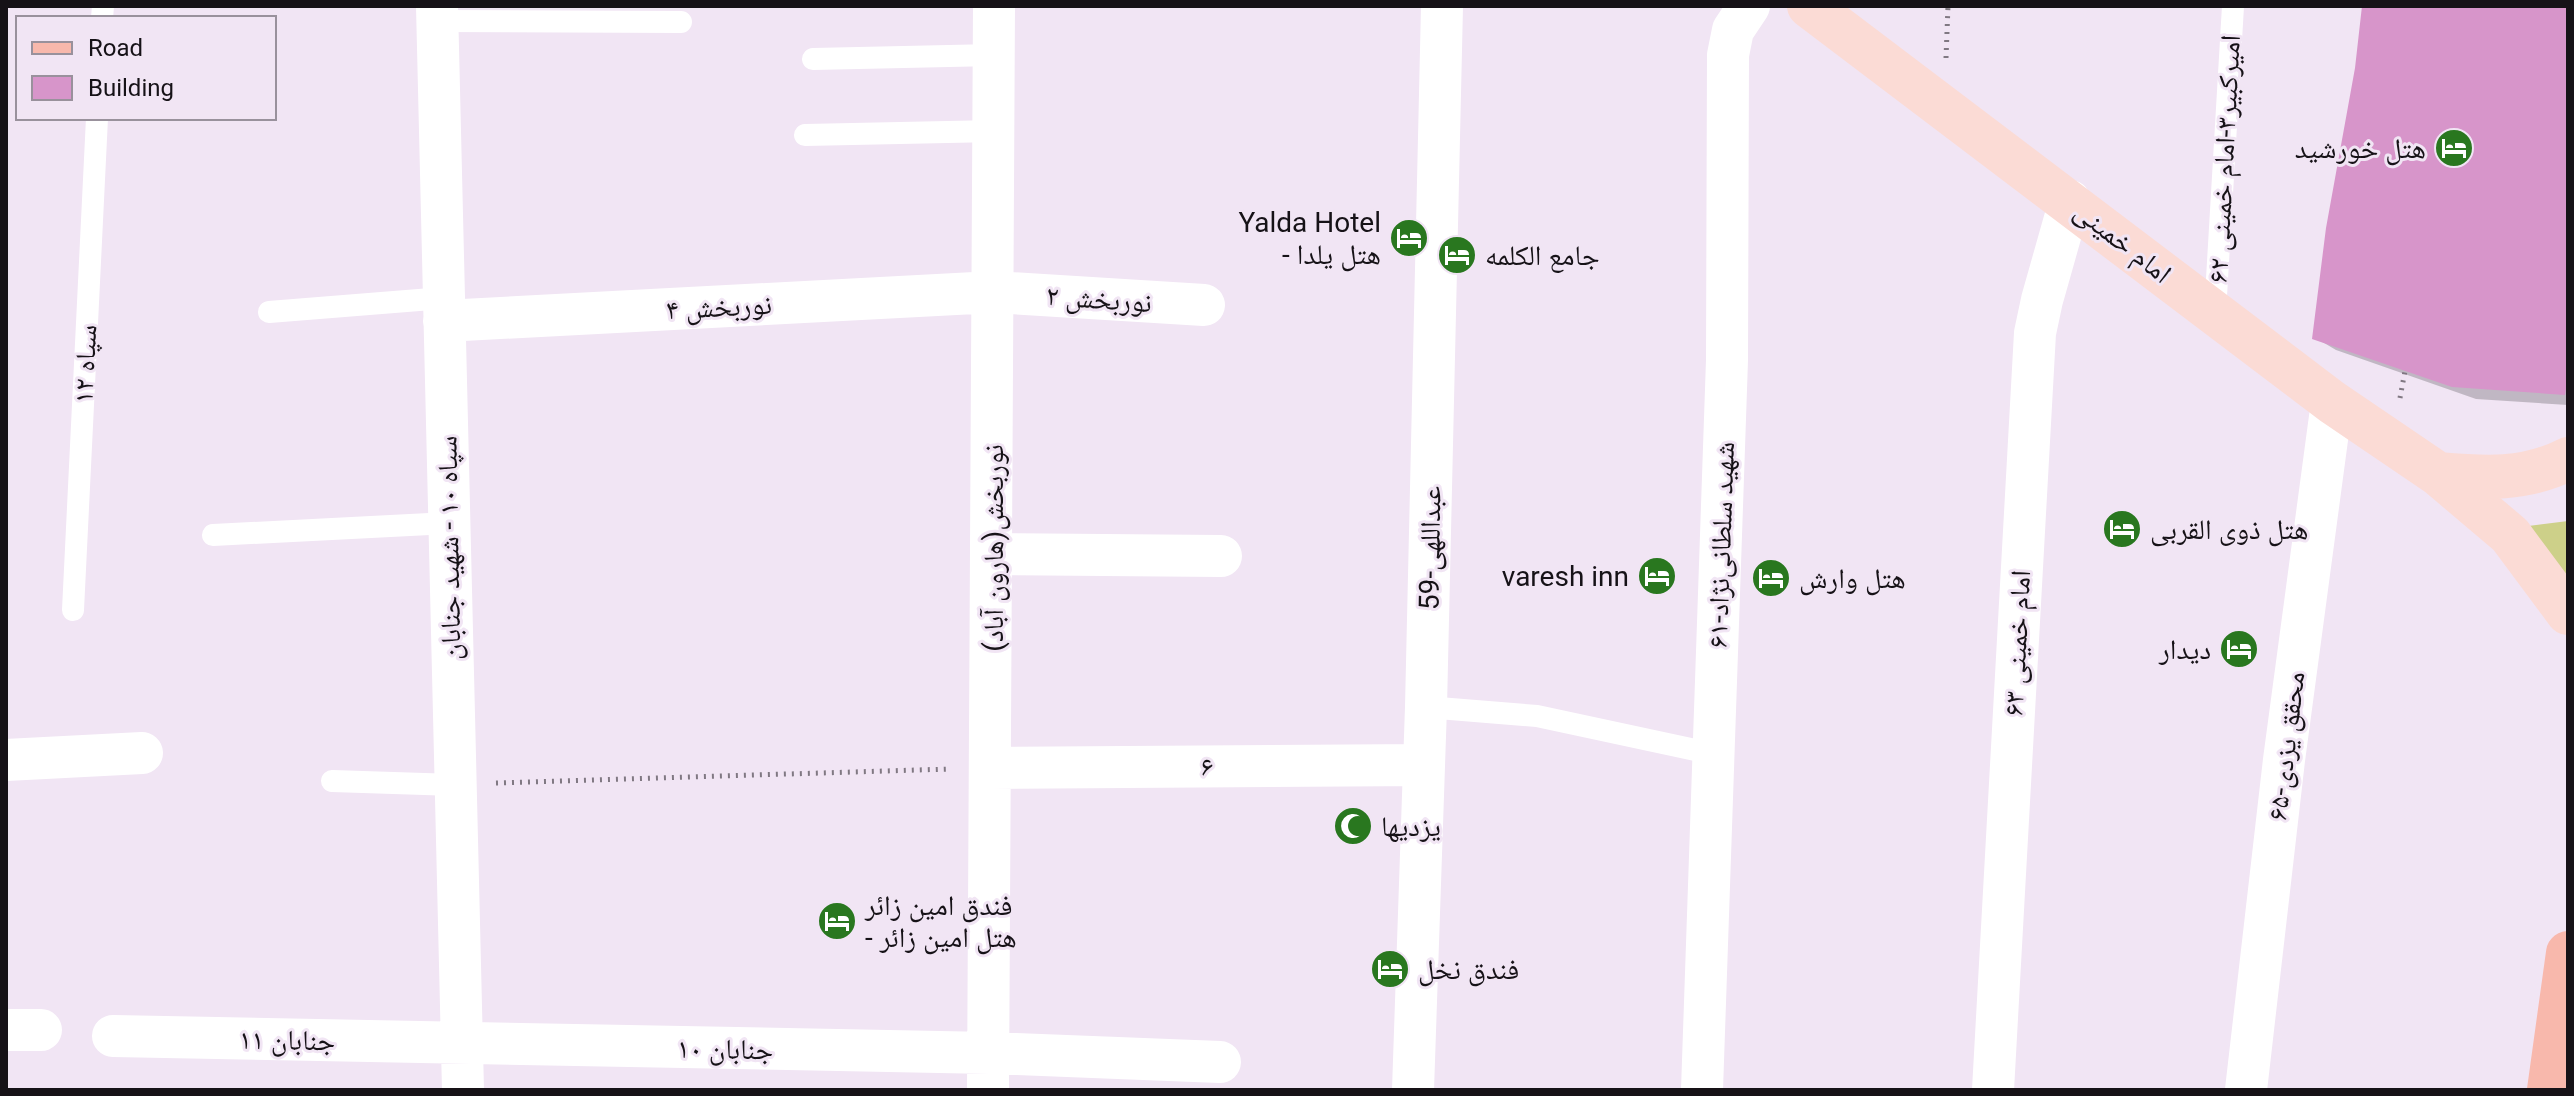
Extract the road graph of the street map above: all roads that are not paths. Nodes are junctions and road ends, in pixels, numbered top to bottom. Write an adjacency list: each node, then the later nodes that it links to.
1 (994, 6): 8 (street, نوربخش(هارون آباد))
2 (1442, 6): 28 (street, عبداللهی-59)
3 (1749, 6): 30 (street, شهید سلطانی‌نژاد-۶۱)
4 (1809, 6): 13 (main road, امام خمینی)
5 (2233, 6): 18 (lane, امیرکبیر۳-امام خمینی ۶۲)
6 (437, 13): 7 (lane); 16 (street, سپاه ۱۰ - شهید جنابان)
7 (681, 22)
8 (994, 55): 9 (lane); 11 (street, نوربخش(هارون آباد))
9 (813, 59)
10 (97, 120): 26 (lane, سپاه ۱۲)
11 (995, 131): 12 (lane); 14 (street, نوربخش(هارون آباد))
12 (805, 135)
13 (2070, 201): 18 (main road, امام خمینی); 44 (street, امام خمینی ۶۳)
14 (994, 292): 15 (street, نوربخش ۲); 16 (street, نوربخش ۴); 24 (street, نوربخش(هارون آباد))
15 (1204, 305)
16 (444, 309): 17 (lane); 22 (street, سپاه ۱۰ - شهید جنابان)
17 (269, 312)
18 (2215, 313): 19 (main road, امام خمینی)
19 (2332, 402): 21 (main road, امام خمینی); 45 (street, محقق یزدی-۶۵)
20 (2568, 459): 21 (main road)
21 (2438, 474): 27 (main road, امام خمینی)
22 (449, 523): 23 (lane); 35 (street, سپاه ۱۰ - شهید جنابان)
23 (213, 535)
24 (993, 554): 25 (street); 33 (street, نوربخش(هارون آباد))
25 (1221, 556)
26 (73, 610)
27 (2568, 613)
28 (1426, 707): 30 (lane); 32 (street, عبداللهی-59)
29 (142, 753): 31 (street)
30 (1714, 754): 43 (street, شهید سلطانی‌نژاد-۶۱)
31 (6, 760)
32 (1424, 765): 33 (street, ۶); 42 (street, عبداللهی-59)
33 (991, 768): 40 (street, نوربخش(هارون آباد))
34 (332, 781): 35 (lane)
35 (455, 785): 38 (street, سپاه ۱۰ - شهید جنابان)
36 (2568, 953): 46 (main road)
37 (113, 1036): 38 (street, جنابان ۱۱)
38 (461, 1044): 40 (street, جنابان ۱۰); 41 (street, سپاه ۱۰ - شهید جنابان)
39 (1220, 1062): 40 (street, جنابان ۱۰)
40 (989, 1072)
41 (463, 1090)
42 (1413, 1090)
43 (1702, 1090)
44 (1993, 1090)
45 (2246, 1090)
46 (2549, 1090)

